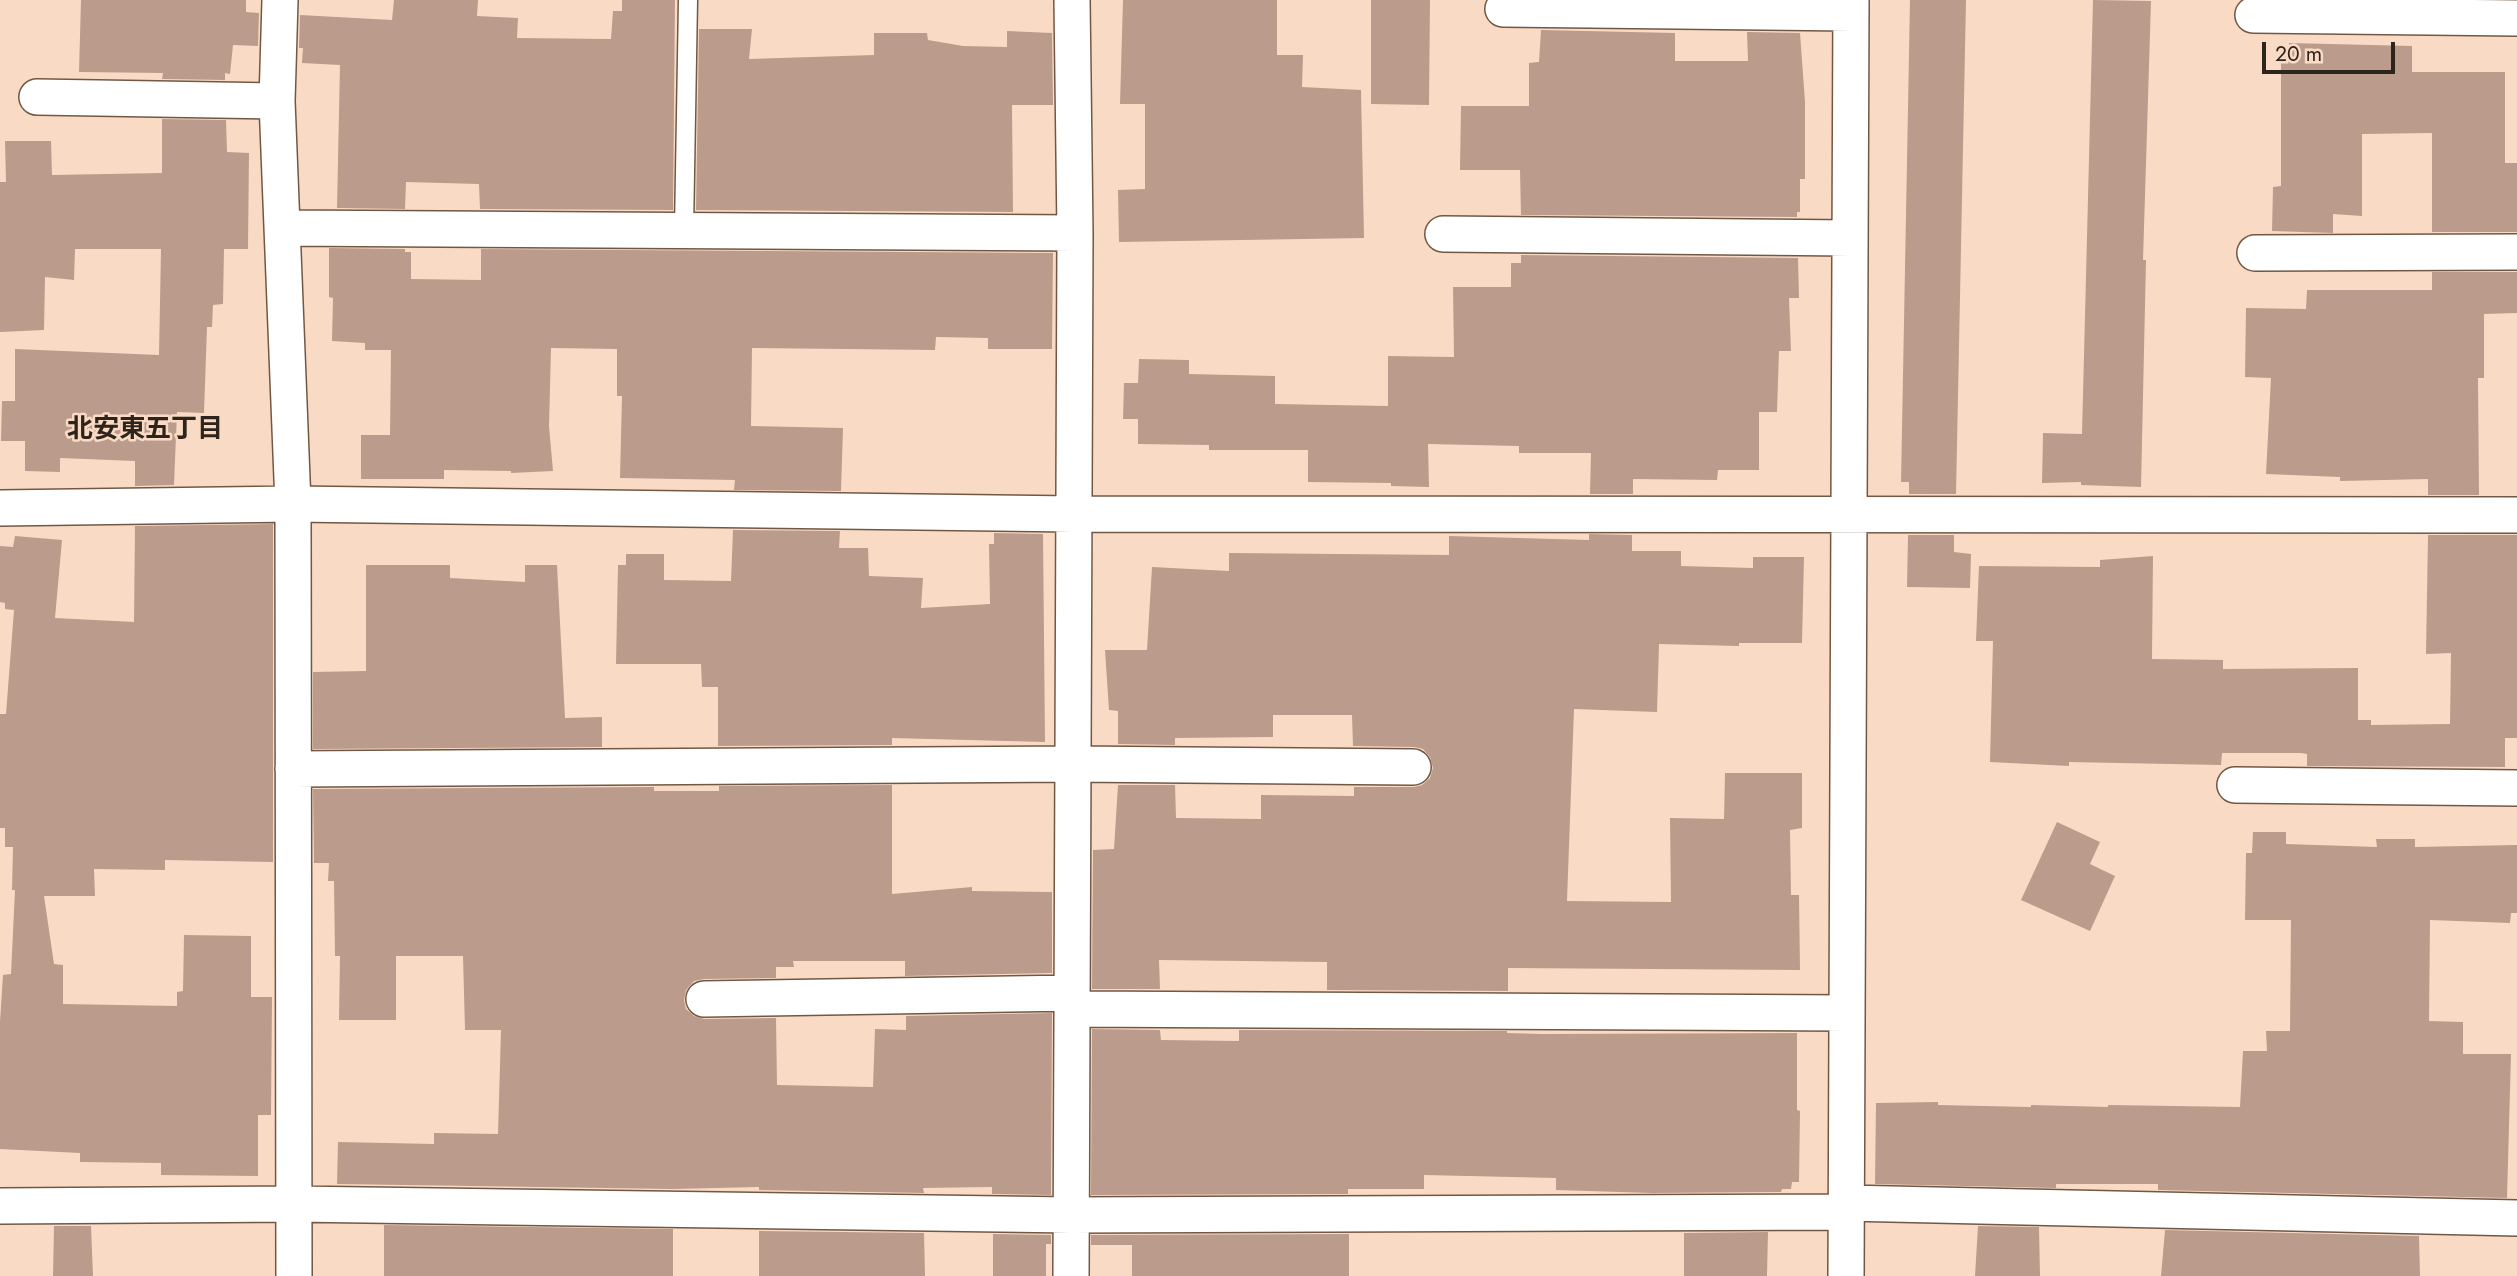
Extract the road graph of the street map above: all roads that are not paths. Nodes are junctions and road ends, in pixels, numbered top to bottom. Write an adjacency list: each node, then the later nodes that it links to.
1 (281, 0): 9 (street)
2 (688, 0): 11 (lane)
3 (1072, 0): 12 (street)
4 (1851, 6): 5 (street); 14 (street)
5 (1503, 9)
6 (2253, 15): 7 (street)
7 (2517, 18)
8 (37, 97): 9 (street)
9 (277, 102): 10 (street)
10 (282, 228): 11 (street); 17 (street)
11 (684, 230): 12 (street)
12 (1075, 233): 19 (street)
13 (1443, 234): 14 (street)
14 (1850, 238): 21 (street)
15 (2517, 252): 16 (street)
16 (2255, 253)
17 (293, 504): 18 (street); 19 (street); 24 (street)
18 (0, 508)
19 (1074, 514): 21 (street); 22 (street)
20 (2517, 515): 21 (street)
21 (1849, 516): 29 (street)
22 (1073, 764): 23 (street); 24 (street); 28 (street)
23 (1413, 767)
24 (293, 769): 30 (street)
25 (2235, 785): 26 (street)
26 (2517, 788)
27 (704, 999): 28 (street)
28 (1072, 1001): 29 (street); 33 (street)
29 (1847, 1013): 32 (street)
30 (295, 1204): 31 (street); 33 (street); 35 (street)
31 (0, 1206)
32 (1847, 1208): 33 (street); 34 (street); 37 (street)
33 (1071, 1215): 36 (street)
34 (2517, 1217)
35 (294, 1276)
36 (1071, 1276)
37 (1846, 1276)

